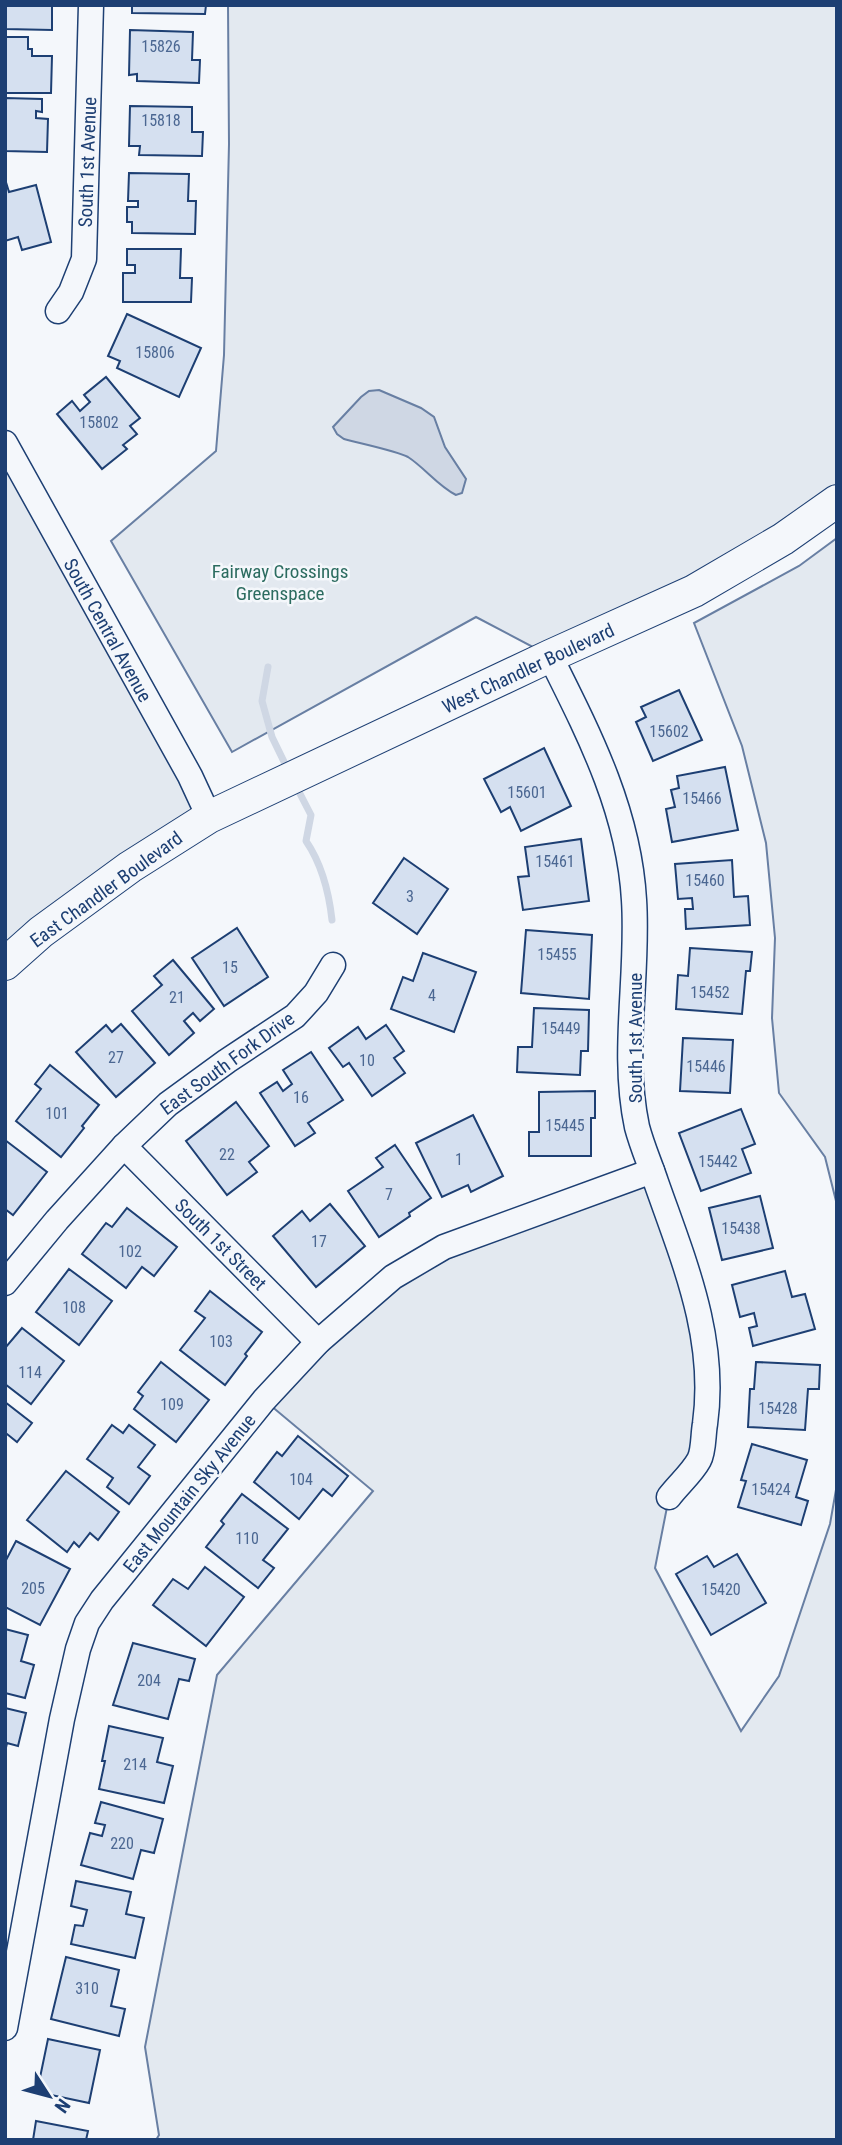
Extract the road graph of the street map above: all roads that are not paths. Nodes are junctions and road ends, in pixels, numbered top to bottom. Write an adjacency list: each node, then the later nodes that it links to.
1 (91, 5): 2 (street, South 1st Avenue)
2 (58, 312)
3 (5, 443): 6 (street, South Central Avenue)
4 (837, 501): 5 (main road, West Chandler Boulevard)
5 (551, 656): 6 (main road, West Chandler Boulevard); 10 (street, South 1st Avenue)
6 (209, 817): 7 (main road, East Chandler Boulevard)
7 (5, 964)
8 (333, 965): 9 (street, East South Fork Drive)
9 (124, 1146): 11 (street, East South Fork Drive); 12 (street, South 1st Street)
10 (652, 1171): 12 (street, East Mountain Sky Avenue); 13 (street, South 1st Avenue)
11 (9, 1271)
12 (318, 1342): 14 (street, East Mountain Sky Avenue)
13 (669, 1497)
14 (5, 2028)

